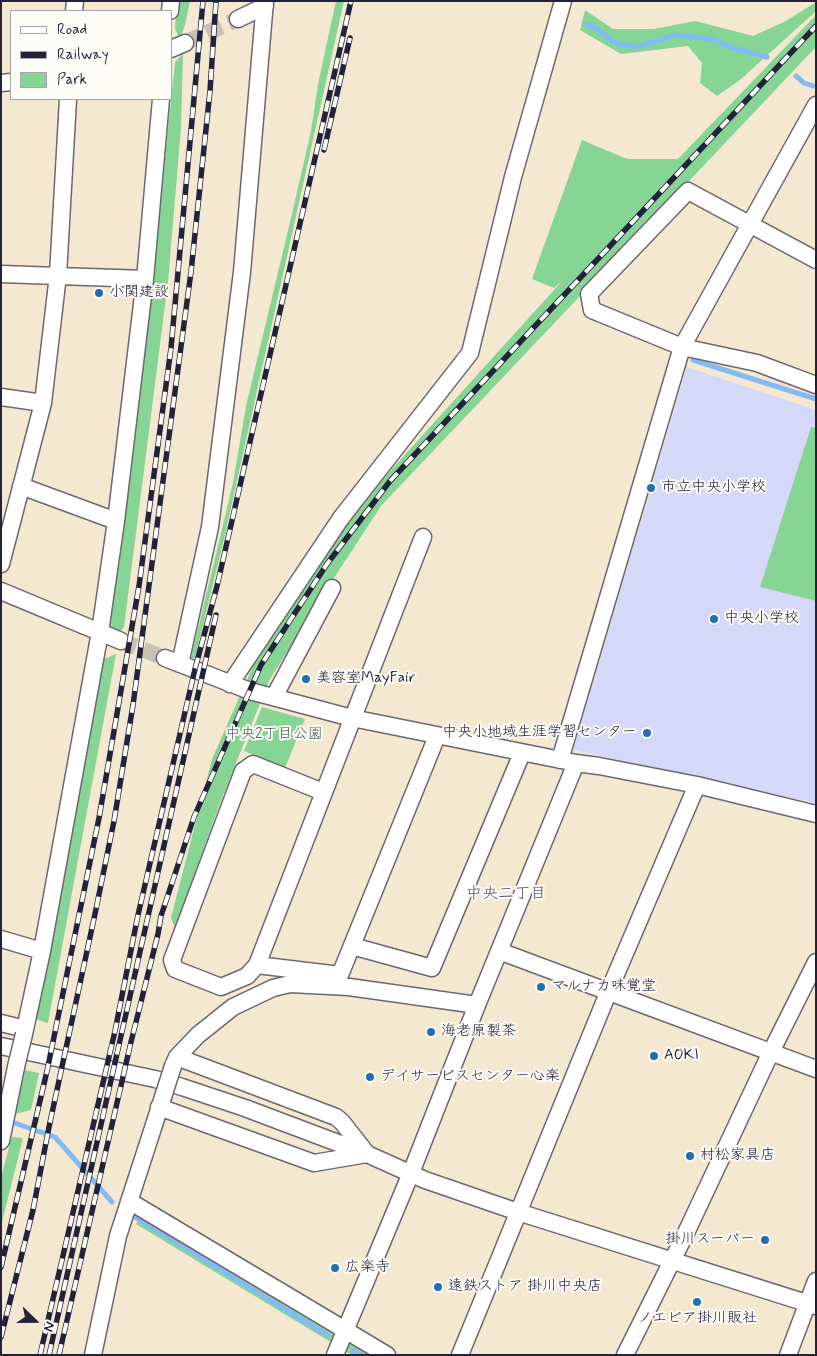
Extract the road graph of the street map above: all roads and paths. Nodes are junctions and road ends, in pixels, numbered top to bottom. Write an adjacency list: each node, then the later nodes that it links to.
1 (563, 1): 25 (street)
2 (265, 3): 3 (street); 25 (street)
3 (238, 19)
4 (68, 100): 10 (street)
5 (161, 100): 11 (street)
6 (816, 105): 7 (street)
7 (750, 224): 8 (street); 12 (street); 12 (street)
8 (816, 260)
9 (1, 274): 10 (street)
10 (58, 275): 11 (street); 15 (street)
11 (145, 279): 17 (street)
12 (682, 347): 13 (street); 30 (street)
13 (816, 385)
14 (1, 398): 15 (street)
15 (43, 403): 16 (street)
16 (21, 486): 17 (street); 18 (street)
17 (116, 520): 23 (street)
18 (6, 524): 20 (street)
19 (423, 537): 27 (street)
20 (1, 564)
21 (332, 588): 26 (street)
22 (1, 591): 23 (street)
23 (100, 632): 24 (street); 36 (street)
24 (121, 641)
25 (230, 684): 26 (street)
26 (274, 697): 27 (street)
27 (352, 718): 28 (street); 32 (street)
28 (437, 736): 29 (street); 35 (street)
29 (522, 752): 30 (street); 35 (street)
30 (568, 762): 31 (street); 37 (street)
31 (697, 785): 33 (street); 40 (street)
32 (323, 792): 39 (street); 39 (street)
33 (816, 814)
34 (1, 939): 36 (street)
35 (352, 946): 39 (street)
36 (42, 951): 43 (street)
37 (498, 951): 40 (street); 41 (street)
38 (816, 962): 45 (street)
39 (257, 965)
40 (608, 993): 45 (street); 54 (street)
41 (477, 1005): 46 (street); 52 (street)
42 (1, 1023): 43 (street)
43 (24, 1031): 48 (street, bridge)
44 (1, 1046): 51 (street)
45 (771, 1052): 47 (street); 55 (street)
46 (175, 1062): 49 (street, bridge); 51 (street)
47 (816, 1069)
48 (11, 1071): 50 (street)
49 (161, 1102): 51 (street); 53 (street)
50 (3, 1130)
51 (367, 1154): 52 (street)
52 (411, 1173): 54 (street); 58 (street)
53 (127, 1207): 58 (street); 59 (street)
54 (518, 1212): 55 (street); 62 (street)
55 (672, 1261): 57 (street); 63 (street)
56 (816, 1281): 57 (street)
57 (812, 1305): 64 (street)
58 (345, 1331): 60 (street); 61 (street)
59 (93, 1355)
60 (335, 1355)
61 (387, 1355)
62 (460, 1355)
63 (625, 1355)
64 (788, 1355)

